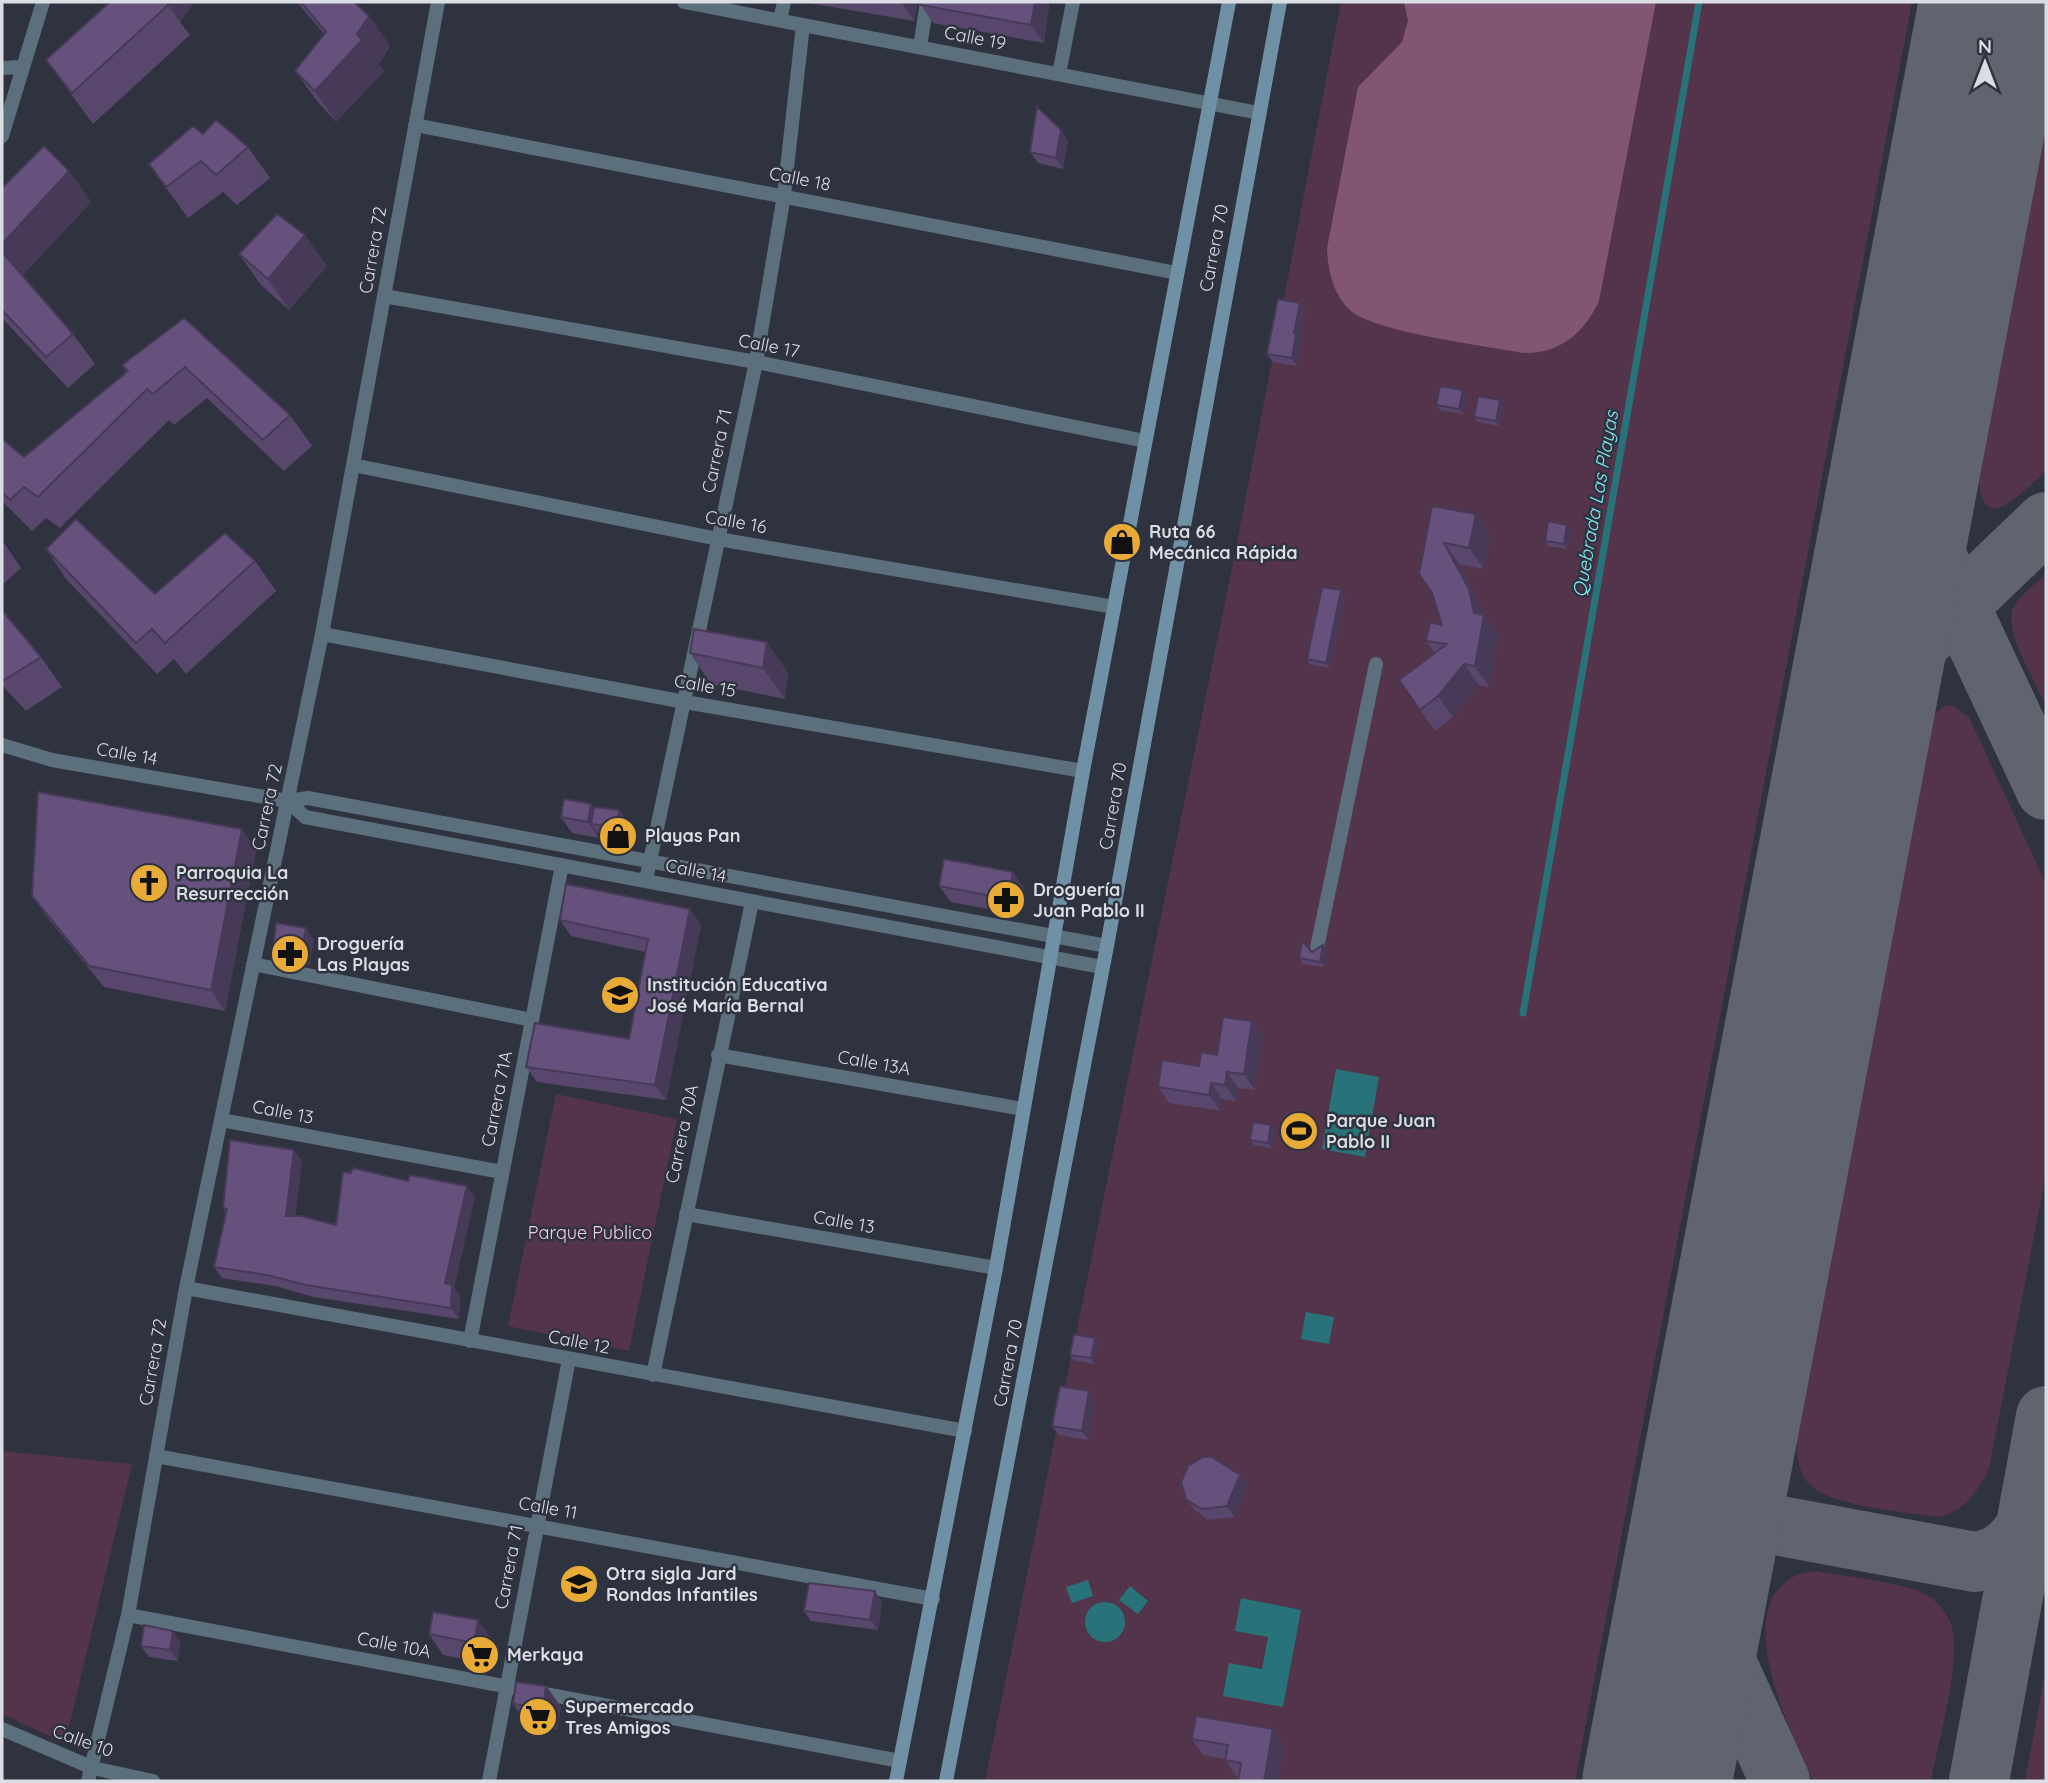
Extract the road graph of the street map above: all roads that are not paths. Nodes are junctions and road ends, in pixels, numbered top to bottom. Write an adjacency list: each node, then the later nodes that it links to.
1 (43, 2): 12 (street)
2 (438, 2): 17 (street, Carrera 72)
3 (684, 2): 9 (street, Calle 19)
4 (784, 2): 9 (street)
5 (927, 2): 11 (street)
6 (1073, 2): 14 (street)
7 (1229, 2): 15 (main road, Carrera 70)
8 (1280, 2): 16 (main road, Carrera 70)
9 (780, 20): 10 (street, Calle 19)
10 (803, 25): 11 (street, Calle 19); 19 (street, Carrera 71)
11 (920, 47): 14 (street, Calle 19)
12 (23, 67): 13 (street); 18 (street)
13 (2, 68)
14 (1059, 74): 15 (street, Calle 19)
15 (1210, 103): 16 (street, Calle 19); 20 (main road, Carrera 70)
16 (1259, 113): 38 (main road, Carrera 70)
17 (415, 125): 19 (street, Calle 18); 21 (street, Carrera 72)
18 (2, 136)
19 (784, 195): 20 (street, Calle 18); 22 (street, Carrera 71)
20 (1177, 273): 23 (main road, Carrera 70)
21 (384, 296): 22 (street, Calle 17); 24 (street, Carrera 72)
22 (755, 362): 23 (street, Calle 17); 25 (street, Carrera 71)
23 (1145, 441): 26 (main road, Carrera 70)
24 (353, 465): 25 (street, Calle 16); 27 (street, Carrera 72)
25 (718, 539): 26 (street, Calle 16); 29 (street, Carrera 71)
26 (1114, 607): 31 (main road, Carrera 70)
27 (322, 634): 29 (street, Calle 15); 32 (street, Carrera 72)
28 (1376, 664): 39 (street)
29 (685, 702): 31 (street, Calle 15); 33 (street, Carrera 71)
30 (2, 745): 32 (street, Calle 14)
31 (1083, 771): 37 (main road, Carrera 70)
32 (288, 801): 33 (street, Calle 14); 34 (street, Calle 14); 41 (street, Carrera 72)
33 (649, 862): 35 (street, Carrera 71); 37 (street, Calle 14)
34 (562, 865): 35 (street, Calle 14); 43 (street, Carrera 71A)
35 (646, 880): 36 (street, Calle 14)
36 (752, 902): 40 (street, Calle 14); 44 (street, Carrera 70A)
37 (1054, 936): 38 (street, Calle 14); 40 (main road, Carrera 70)
38 (1107, 946): 42 (main road, Carrera 70)
39 (1317, 948)
40 (1050, 958): 42 (street, Calle 14); 45 (main road, Carrera 70)
41 (253, 964): 43 (street); 46 (street, Carrera 72)
42 (1102, 967): 66 (main road, Carrera 70)
43 (532, 1020): 47 (street, Carrera 71A)
44 (718, 1055): 45 (street, Calle 13A); 48 (street, Carrera 70A)
45 (1023, 1109): 49 (main road, Carrera 70)
46 (221, 1120): 47 (street, Calle 13); 50 (street, Carrera 72)
47 (502, 1172): 51 (street, Carrera 71A)
48 (686, 1214): 49 (street, Calle 13); 53 (street, Carrera 70A)
49 (996, 1268): 54 (main road, Carrera 70)
50 (186, 1288): 51 (street, Calle 12); 55 (street, Carrera 72)
51 (470, 1341): 52 (street, Calle 12)
52 (569, 1359): 53 (street, Calle 12); 56 (street, Carrera 71)
53 (653, 1375): 54 (street, Calle 12)
54 (965, 1431): 57 (main road, Carrera 70)
55 (156, 1456): 56 (street, Calle 11); 58 (street, Carrera 72)
56 (536, 1526): 57 (street, Calle 11); 59 (street, Carrera 71)
57 (933, 1599): 61 (main road, Carrera 70)
58 (128, 1615): 59 (street, Calle 10A); 62 (street, Carrera 72)
59 (506, 1686): 61 (street, Calle 10A); 64 (street, Carrera 71)
60 (2, 1729): 62 (street, Calle 10)
61 (900, 1761): 65 (main road, Carrera 70)
62 (91, 1775): 63 (street, Calle 10)
63 (153, 1781)
64 (489, 1781)
65 (896, 1781)
66 (946, 1781)

